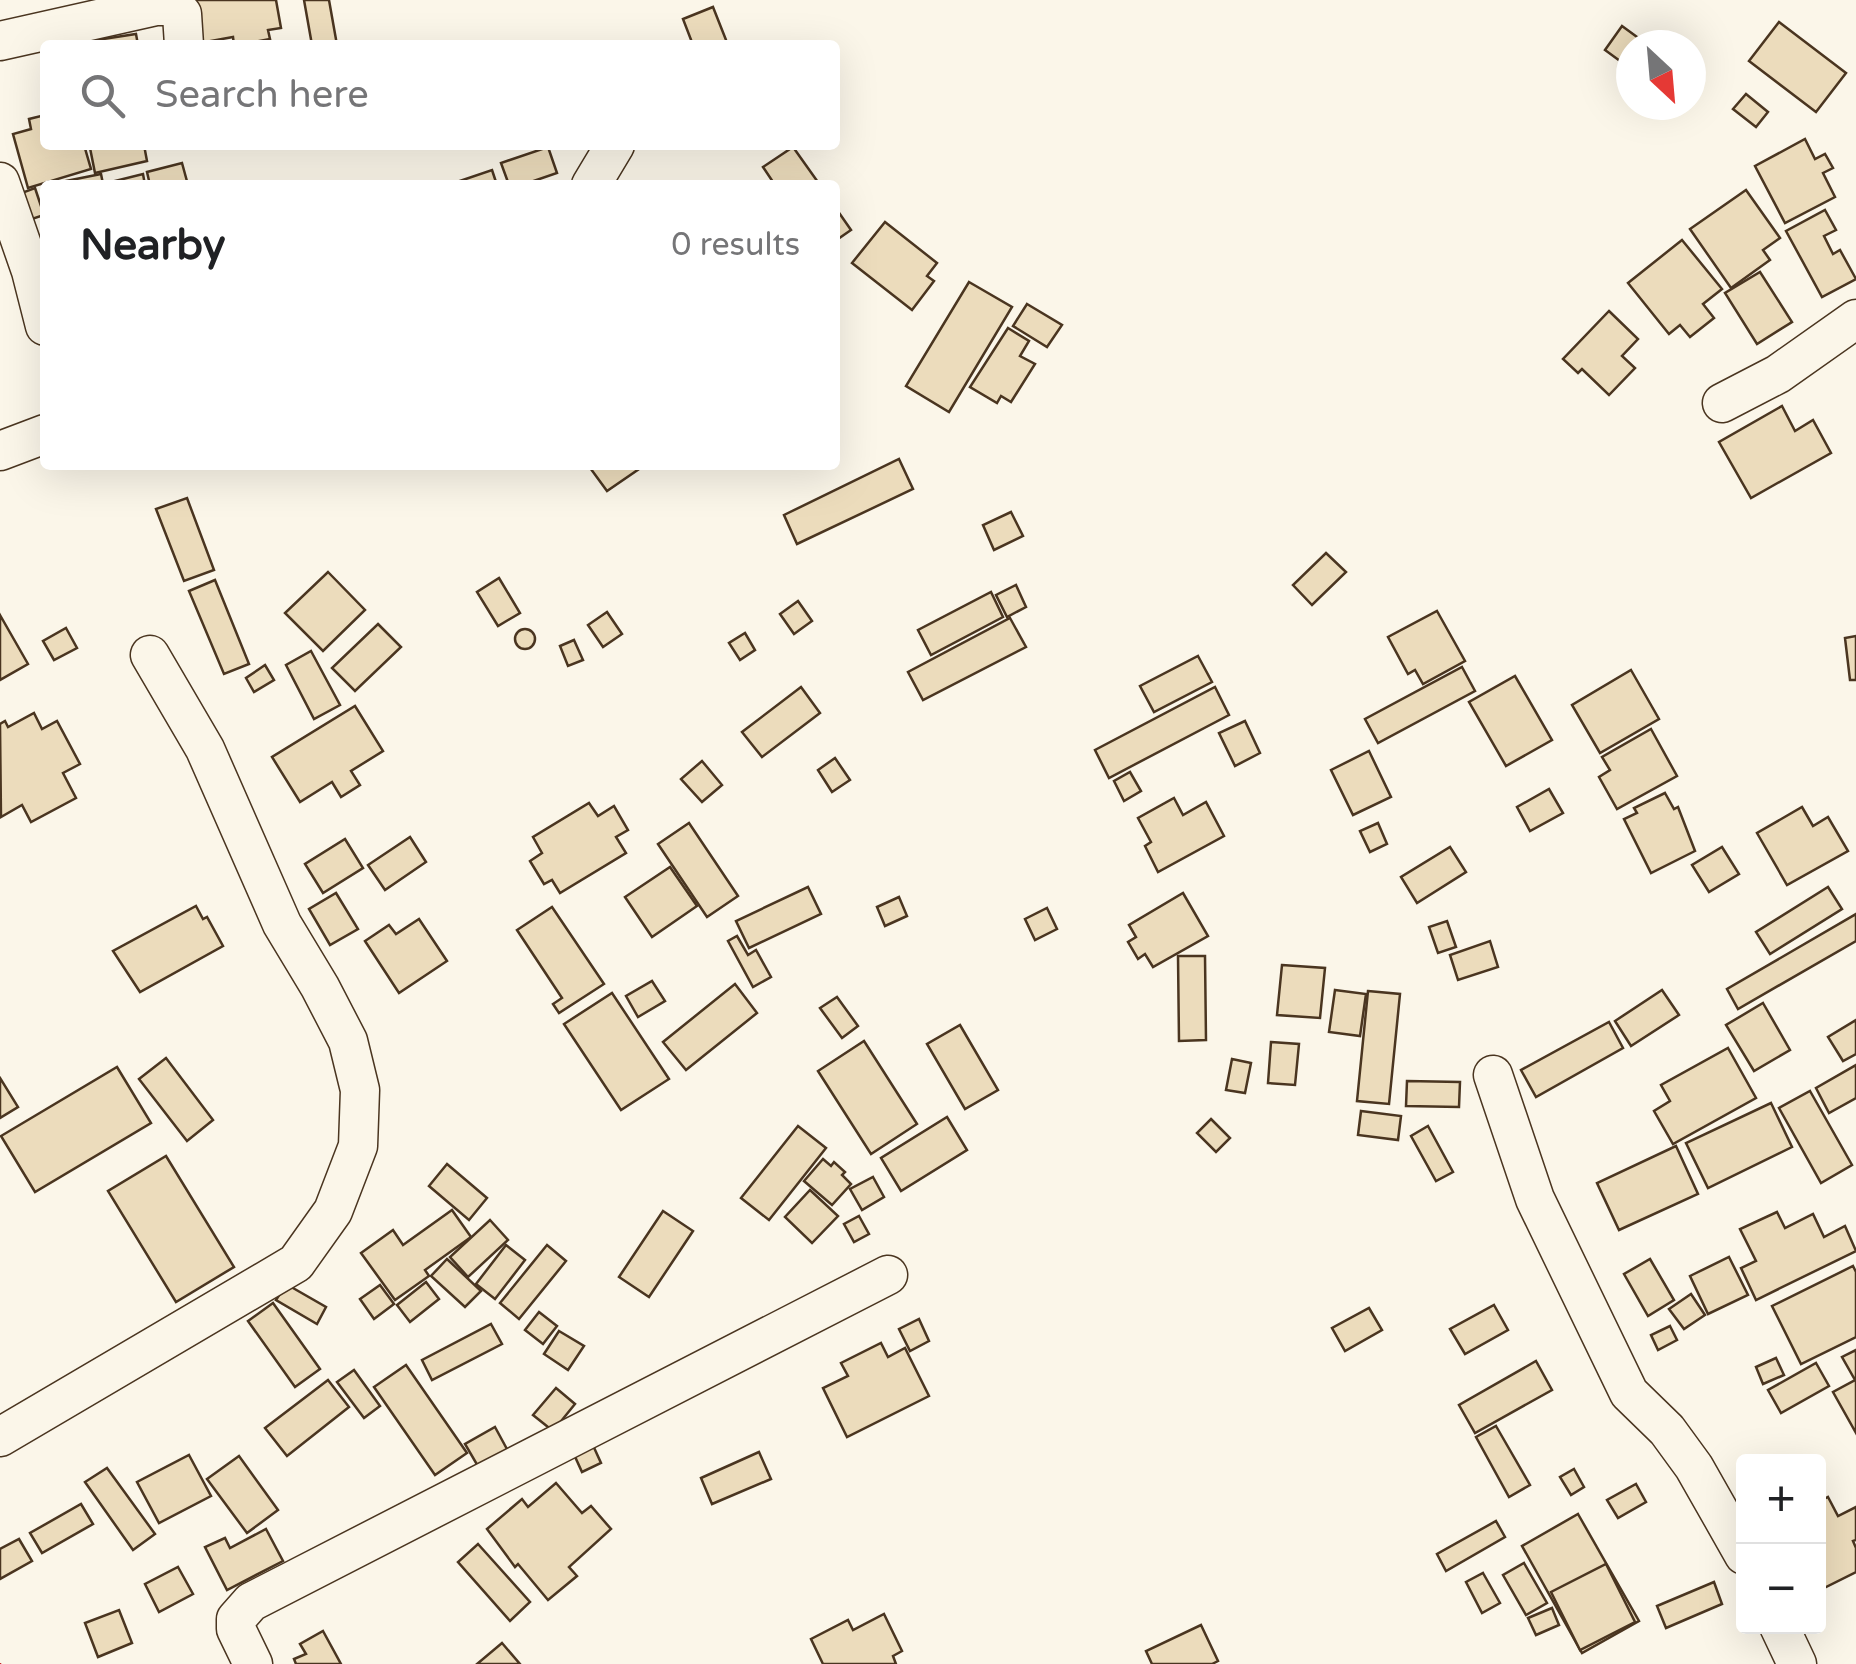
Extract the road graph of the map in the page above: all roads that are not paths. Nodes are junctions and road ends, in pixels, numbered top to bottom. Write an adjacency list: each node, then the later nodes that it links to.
1 (0, 40): 2 (street)
2 (184, 40)
3 (612, 150): 4 (street)
4 (593, 180)
5 (0, 182): 6 (street)
6 (40, 306)
7 (1856, 319): 8 (street)
8 (1722, 403)
9 (40, 436): 10 (street)
10 (0, 451)
11 (150, 655): 14 (street)
12 (1492, 1075): 15 (street)
13 (888, 1274): 17 (street)
14 (0, 1437)
15 (1738, 1544)
16 (1783, 1634): 18 (street)
17 (253, 1664)
18 (1798, 1664)

